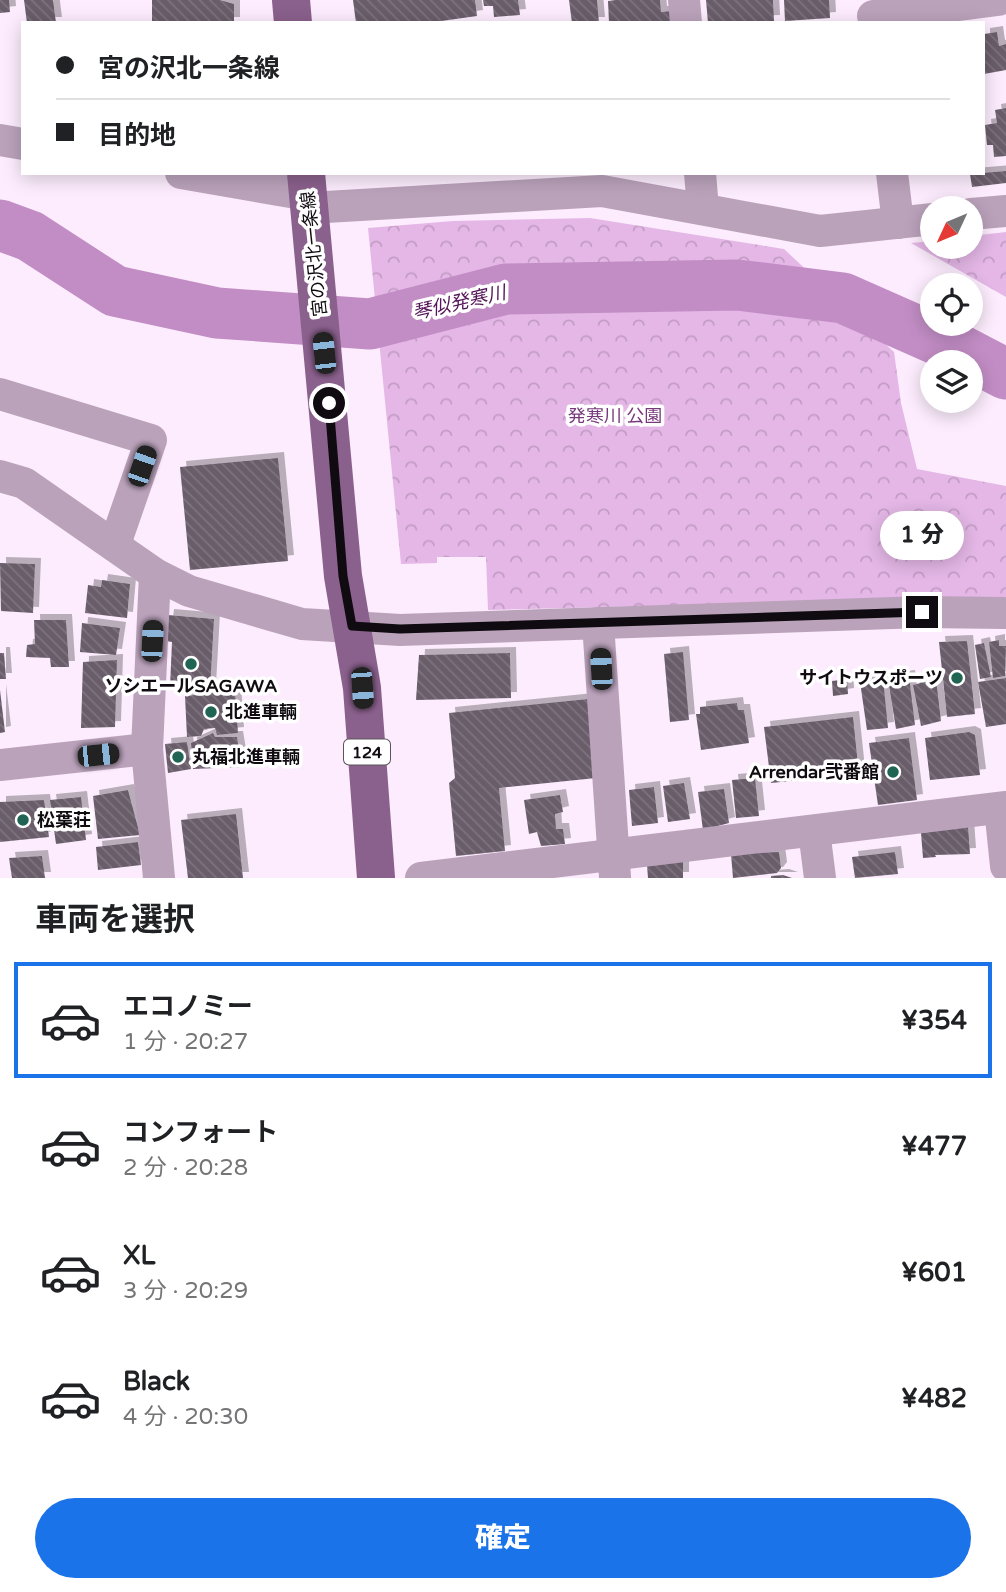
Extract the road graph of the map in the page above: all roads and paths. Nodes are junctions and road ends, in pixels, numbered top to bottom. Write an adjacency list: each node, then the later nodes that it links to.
1 (291, 0): 5 (main road)
2 (684, 0): 6 (street)
3 (998, 0): 4 (street)
4 (872, 13)
5 (293, 21)
6 (686, 21)
7 (0, 140): 8 (street)
8 (21, 144)
9 (190, 175): 12 (street)
10 (700, 175): 13 (street)
11 (891, 175): 17 (street)
12 (309, 201): 13 (street); 24 (main road, 宮の沢北一条線 / 124)
13 (703, 209): 17 (street)
14 (1006, 211): 15 (street)
15 (984, 214)
16 (920, 220): 17 (street)
17 (898, 223)
18 (0, 394): 20 (street)
19 (0, 476): 20 (street)
20 (114, 544): 21 (street)
21 (155, 574): 24 (street); 25 (street)
22 (1006, 613): 23 (street)
23 (598, 623): 24 (street); 30 (street)
24 (352, 626): 32 (main road, 宮の沢北一条線 / 124)
25 (146, 749): 26 (street); 31 (street)
26 (0, 765)
27 (1003, 808): 28 (street); 29 (street)
28 (814, 831): 30 (street); 34 (street)
29 (1006, 866)
30 (614, 867): 33 (street)
31 (159, 878)
32 (376, 878)
33 (421, 878)
34 (820, 878)

